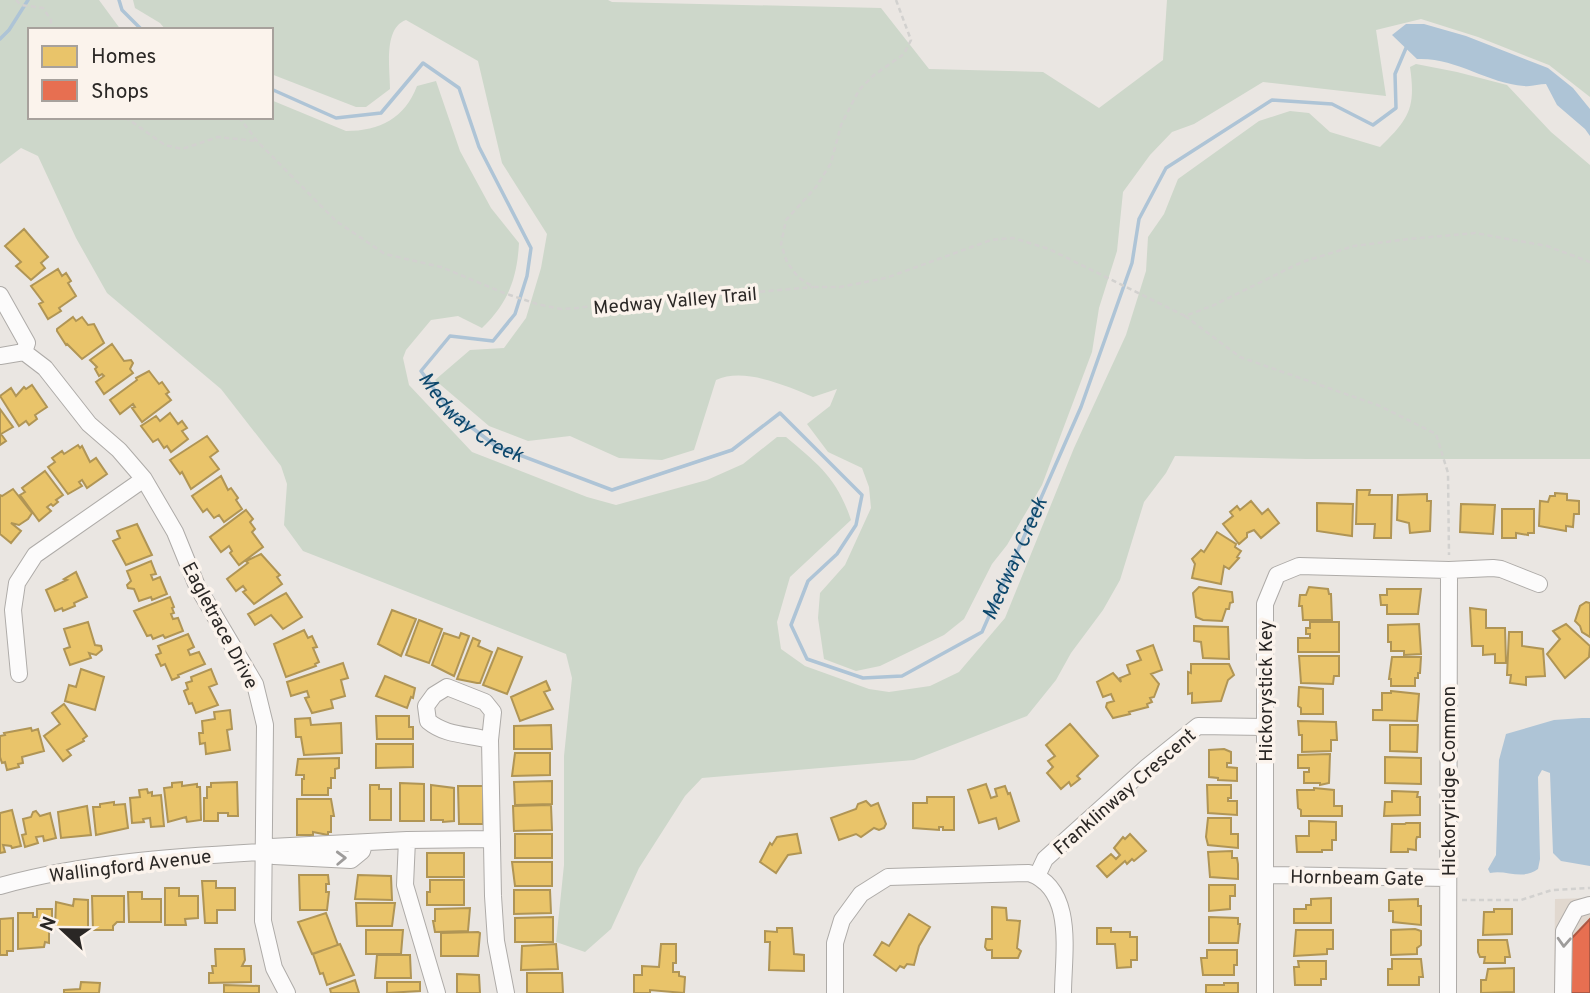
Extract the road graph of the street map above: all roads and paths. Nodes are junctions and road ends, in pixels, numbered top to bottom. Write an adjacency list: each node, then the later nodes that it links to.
1 (16, 0): 3 (path)
2 (896, 0): 8 (path)
3 (51, 28)
4 (128, 119): 6 (path)
5 (240, 119): 6 (path)
6 (257, 141): 8 (path, Medway Valley Trail)
7 (1590, 262): 10 (path)
8 (813, 287): 10 (path, Medway Valley Trail)
9 (0, 295): 11 (street)
10 (1185, 316): 14 (path, Medway Valley Trail)
11 (24, 352): 12 (street); 13 (street, Eagletrace Drive)
12 (0, 356)
13 (144, 479): 16 (street); 21 (street, Eagletrace Drive)
14 (1449, 570): 15 (street, Hickorystick Key); 17 (street, Hickorystick Key); 24 (street, Hickoryridge Common)
15 (1539, 584)
16 (19, 674)
17 (1265, 727): 22 (street, Franklinway Crescent); 23 (street, Hickorystick Key)
18 (490, 740): 19 (street)
19 (492, 839): 20 (street); 31 (street)
20 (407, 840): 21 (street, Wallingford Avenue); 30 (street)
21 (262, 852): 25 (street, Wallingford Avenue); 29 (street, Eagletrace Drive)
22 (1037, 876): 32 (street); 33 (street)
23 (1265, 876): 24 (street, Hornbeam Gate); 34 (street, Hickorystick Key)
24 (1448, 878): 27 (street, Hickoryridge Common)
25 (0, 886)
26 (1590, 888): 27 (path)
27 (1448, 901): 35 (street, Hickoryridge Common)
28 (1590, 905): 36 (street, one-way to 36)
29 (287, 993)
30 (437, 993)
31 (506, 993)
32 (835, 993)
33 (1063, 993)
34 (1265, 993)
35 (1448, 993)
36 (1563, 993)

